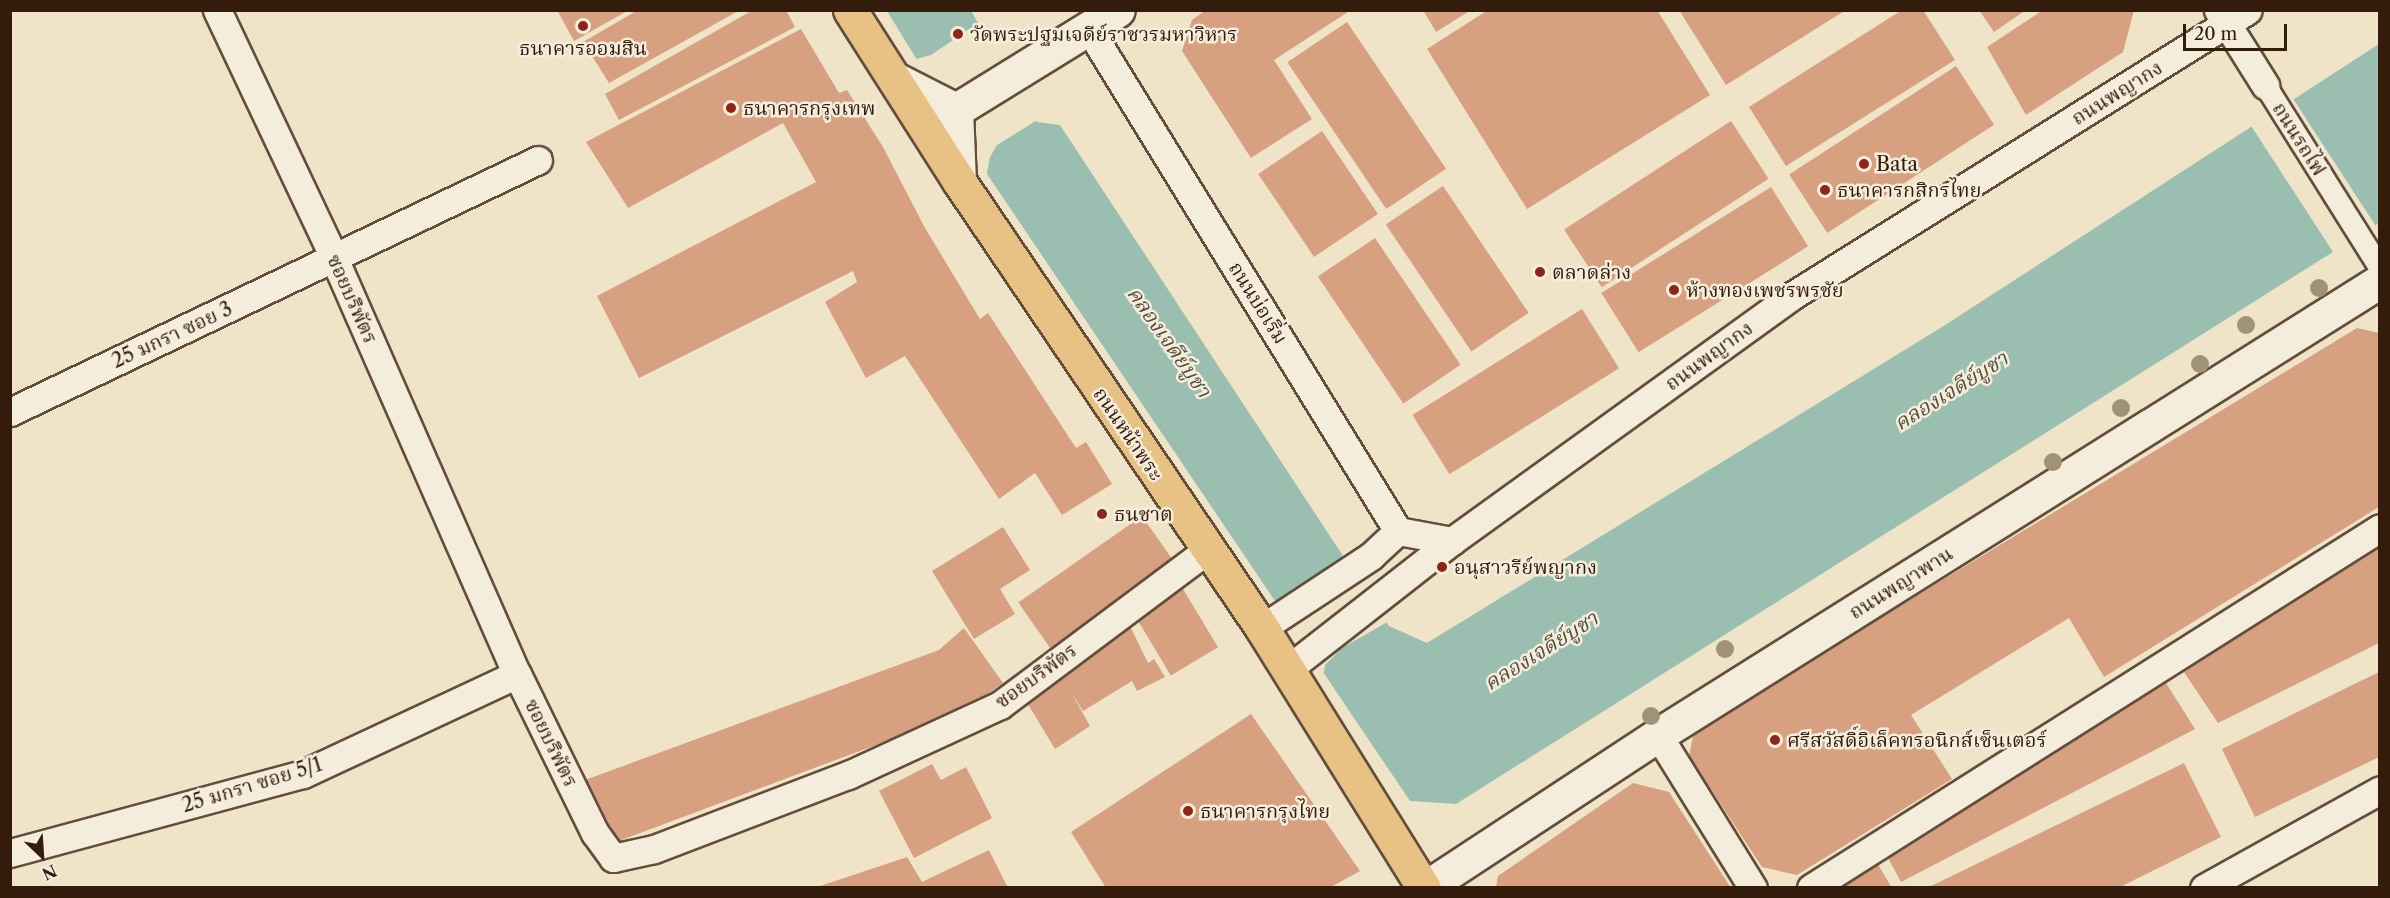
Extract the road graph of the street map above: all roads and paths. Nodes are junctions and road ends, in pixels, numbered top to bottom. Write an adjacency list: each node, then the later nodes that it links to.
1 (217, 10): 11 (street, ซอยบริพัตร)
2 (850, 10): 6 (main road, ถนนหน้าพระ)
3 (1118, 10): 5 (main road)
4 (2231, 15): 7 (street, ถนนรถไฟ); 17 (street, ถนนพญากง)
5 (1078, 36): 8 (main road); 16 (street, ถนนบ่อเริ่ม)
6 (897, 80): 8 (main road); 10 (main road, ถนนหน้าพระ)
7 (2265, 85): 12 (street, ถนนรถไฟ)
8 (956, 110): 10 (main road)
9 (538, 160): 11 (street, 25 มกรา ซอย 3)
10 (959, 181): 18 (main road, ถนนหน้าพระ)
11 (334, 258): 14 (street, 25 มกรา ซอย 3); 21 (street, ซอยบริพัตร)
12 (2374, 259)
13 (2379, 281): 22 (main road, ถนนพญาพาน)
14 (10, 412)
15 (2379, 528): 27 (street)
16 (1398, 531): 17 (street); 19 (street)
17 (1452, 541): 20 (street, ถนนพญากง)
18 (1206, 551): 19 (main road, ถนนหน้าพระ); 21 (street, ซอยบริพัตร)
19 (1273, 620): 20 (main road, ถนนหน้าพระ)
20 (1288, 669): 25 (main road, ถนนหน้าพระ)
21 (517, 674): 24 (street, 25 มกรา ซอย 5/1)
22 (1658, 735): 25 (main road, ถนนพญาพาน); 26 (street)
23 (2379, 790): 28 (street)
24 (10, 853)
25 (1424, 888)
26 (1753, 888)
27 (1811, 888)
28 (2204, 888)

